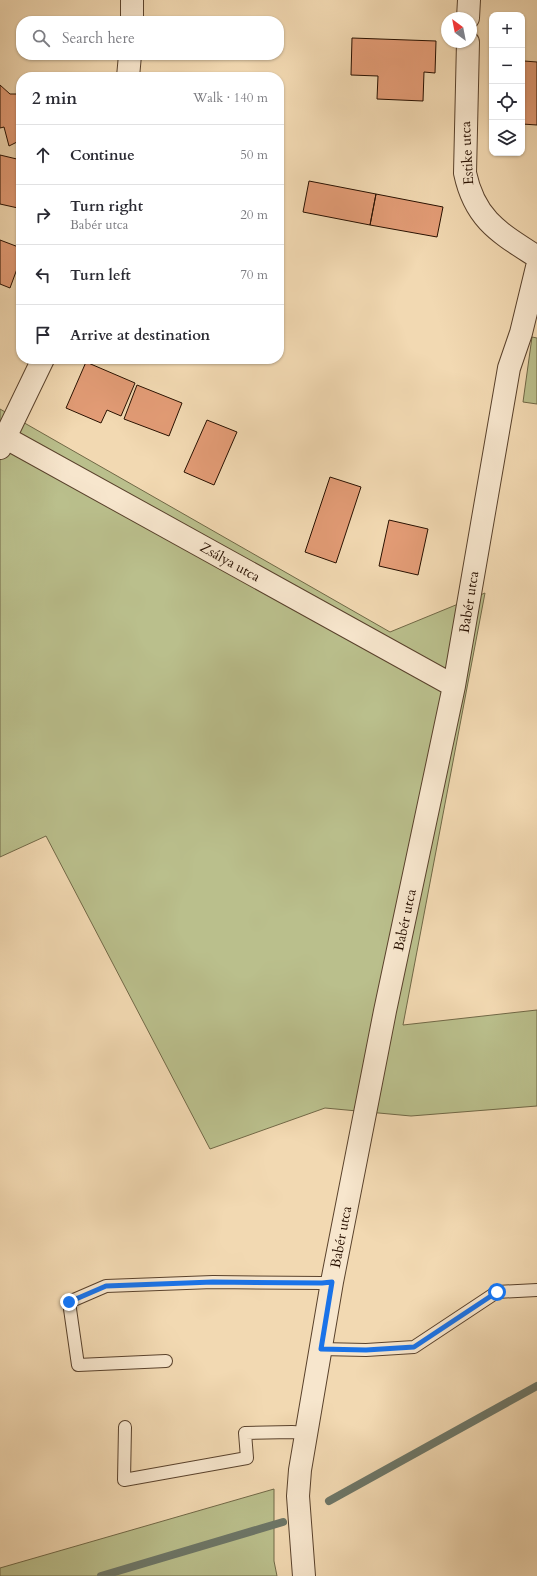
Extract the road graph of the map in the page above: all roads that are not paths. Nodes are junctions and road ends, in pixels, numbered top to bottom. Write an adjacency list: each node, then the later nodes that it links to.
1 (132, 0): 4 (street)
2 (469, 0): 3 (street)
3 (468, 12)
4 (132, 16)
5 (468, 48): 8 (street, Estike utca)
6 (130, 60): 7 (street)
7 (128, 72)
8 (537, 257)
9 (537, 267): 12 (street, Babér utca)
10 (41, 364): 11 (street)
11 (3, 443): 12 (street, Zsálya utca)
12 (454, 686): 13 (street, Babér utca)
13 (332, 1282): 15 (street, Babér utca); 16 (lane)
14 (537, 1290): 15 (lane)
15 (321, 1349): 18 (street, Babér utca)
16 (166, 1361)
17 (125, 1427): 18 (lane)
18 (306, 1433): 19 (street, Babér utca)
19 (304, 1576)

